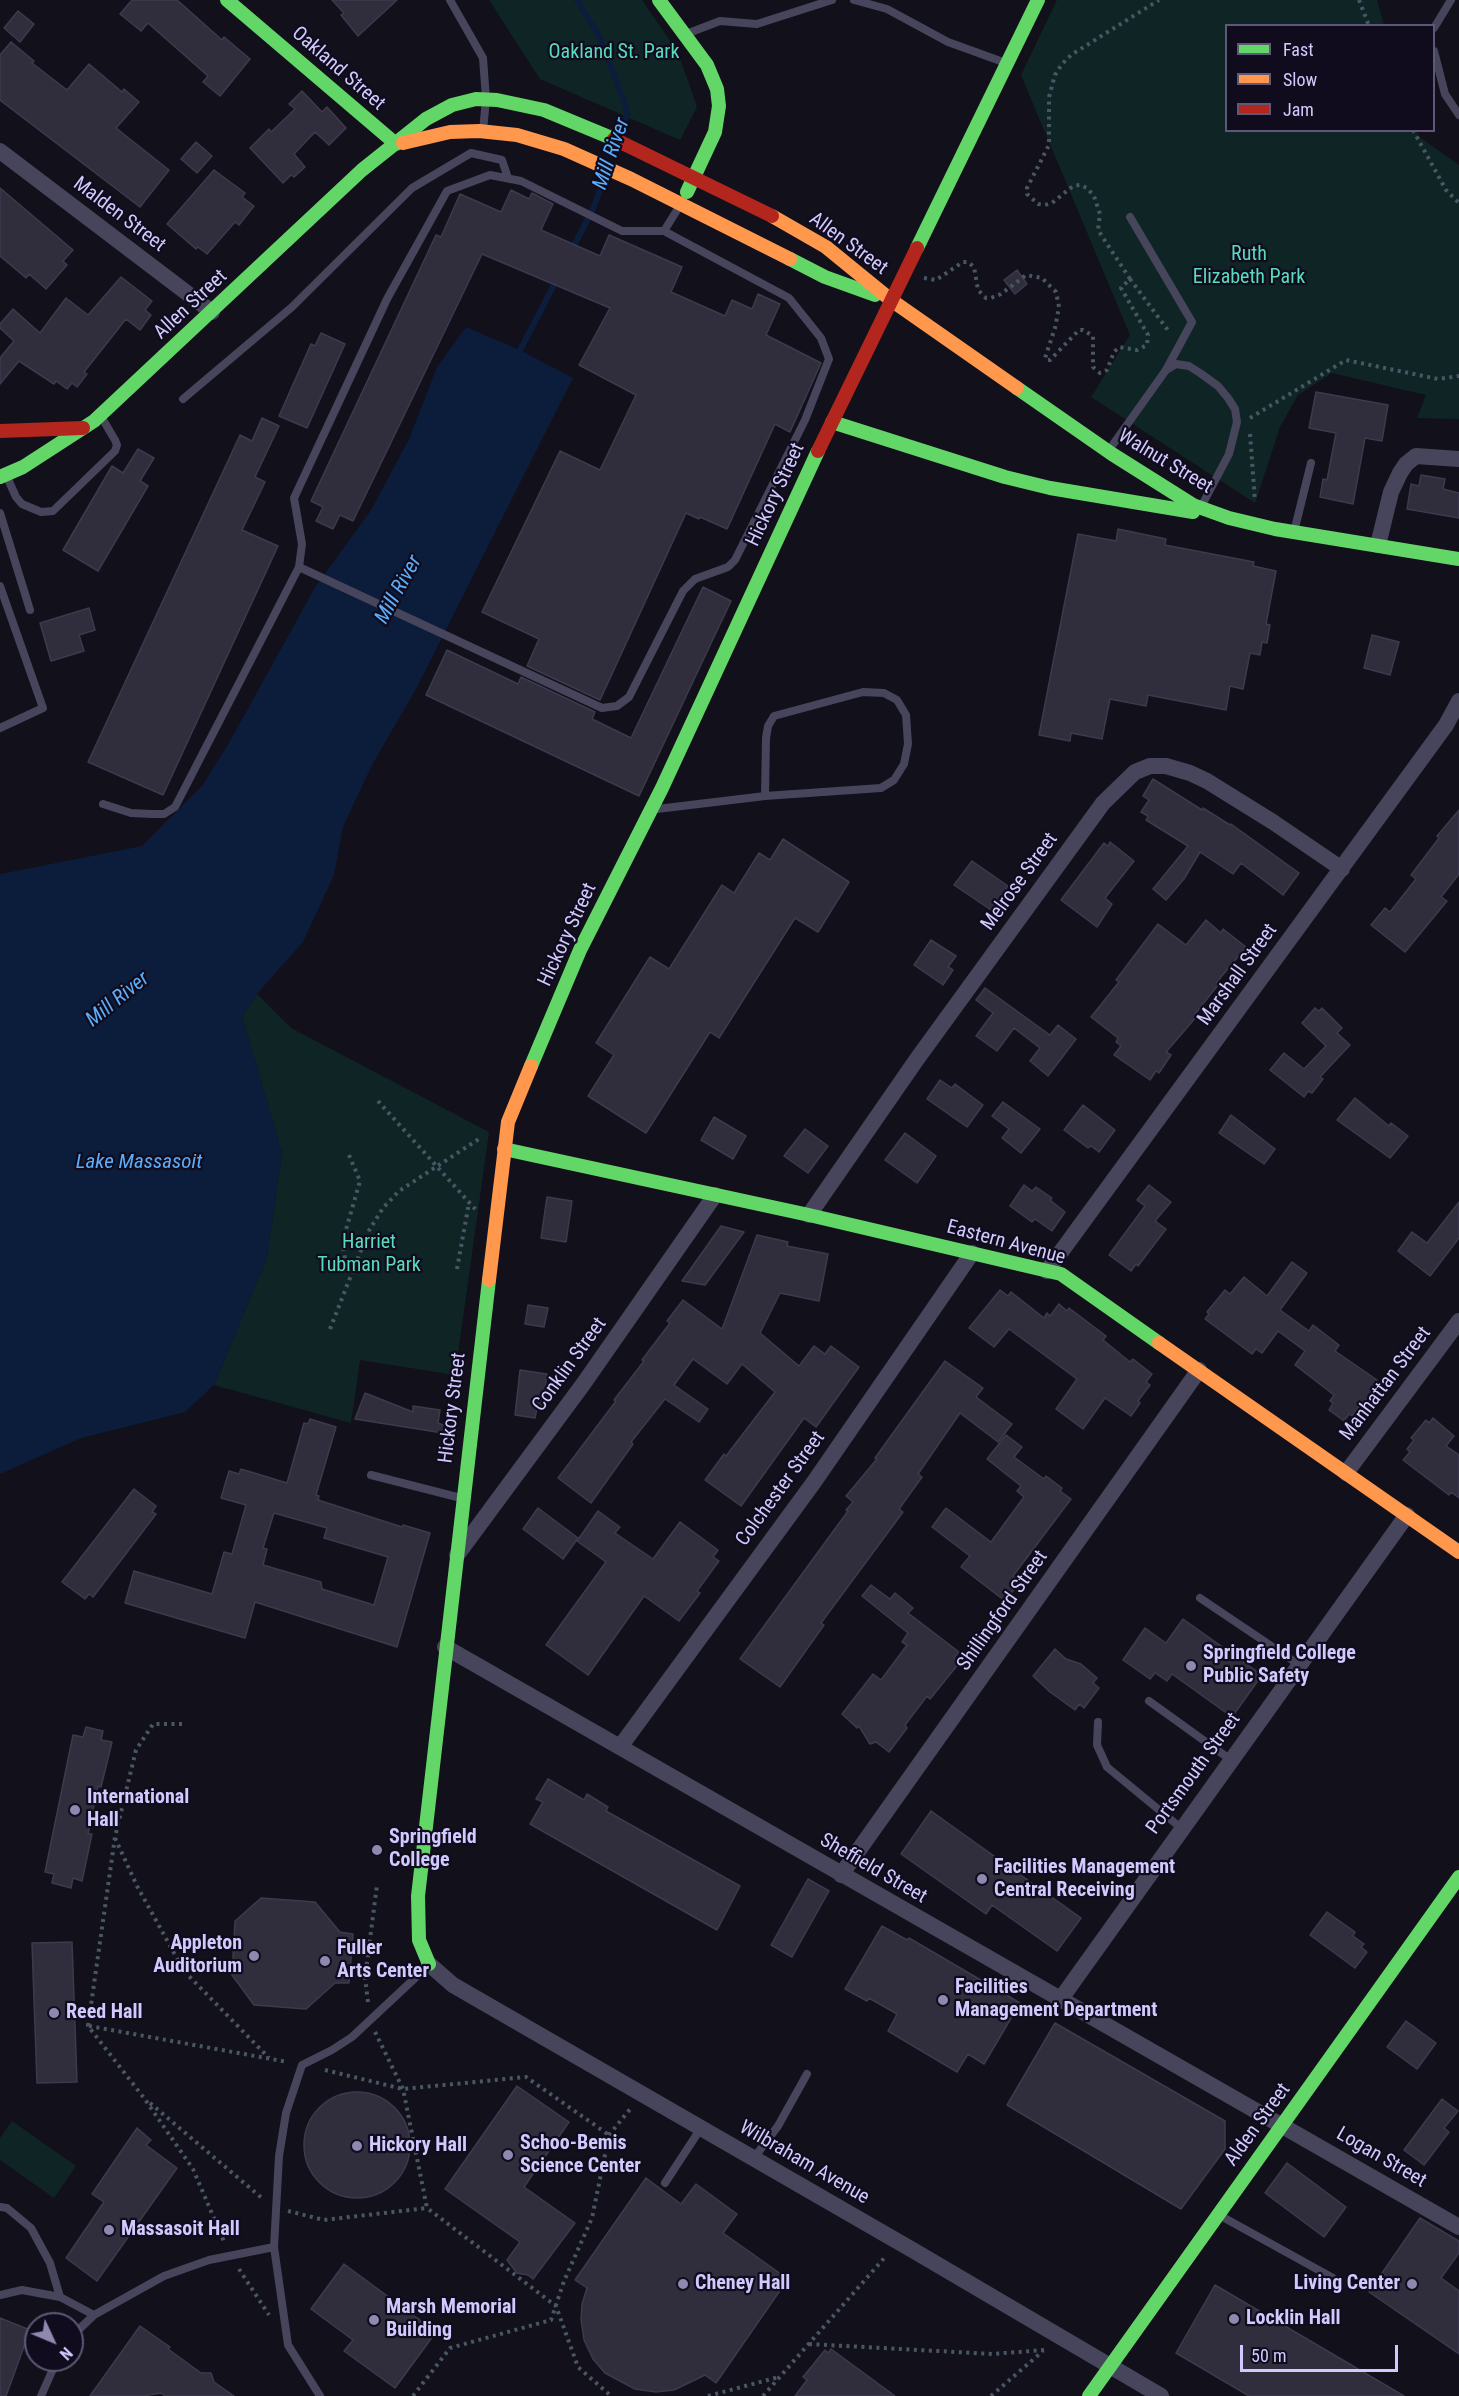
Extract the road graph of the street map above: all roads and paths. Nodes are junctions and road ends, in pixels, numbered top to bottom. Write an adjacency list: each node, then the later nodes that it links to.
1 (227, 0): 19 (main road, Oakland Street)
2 (450, 0): 15 (lane)
3 (832, 0): 12 (lane)
4 (854, 0): 14 (lane)
5 (1038, 0): 14 (main road, Hickory Street)
6 (1159, 0): 28 (path)
7 (1359, 0): 10 (path)
8 (1451, 0): 11 (lane)
9 (664, 2): 12 (main road)
10 (1368, 24)
11 (1435, 26)
12 (685, 34): 22 (main road)
13 (1435, 55): 16 (lane)
14 (1006, 64): 29 (main road, Hickory Street)
15 (486, 99): 17 (lane); 19 (main road, Allen Street); 22 (main road, Allen Street)
16 (1459, 115)
17 (483, 131): 19 (main road, Allen Street); 24 (main road, Allen Street)
18 (1414, 132): 23 (path)
19 (396, 144): 30 (main road, Allen Street)
20 (0, 151): 30 (street, Malden Street)
21 (508, 178): 26 (lane); 34 (lane); 52 (lane)
22 (695, 178): 24 (main road); 29 (main road, Allen Street)
23 (1459, 203)
24 (680, 205): 26 (lane); 29 (main road, Allen Street)
25 (1130, 217): 32 (lane)
26 (664, 231): 36 (lane)
27 (923, 278): 28 (path)
28 (1131, 279): 31 (path)
29 (891, 300): 36 (main road, Hickory Street); 41 (main road, Walnut Street)
30 (212, 312): 35 (main road, Allen Street)
31 (1172, 336)
32 (1166, 370): 41 (lane); 45 (lane)
33 (1459, 376): 37 (path)
34 (183, 399)
35 (100, 415): 38 (main road, Allen Street); 44 (lane)
36 (820, 418): 48 (main road); 52 (lane); 59 (main road, Hickory Street)
37 (1249, 419)
38 (84, 428): 40 (main road); 44 (main road, Allen Street)
39 (1250, 430): 46 (path)
40 (0, 431)
41 (1109, 452): 45 (main road, Walnut Street)
42 (1459, 459): 50 (street)
43 (1311, 463): 49 (lane)
44 (3, 476)
45 (1200, 507): 48 (main road, Walnut Street)
46 (1255, 507)
47 (0, 513): 54 (lane)
48 (1229, 518): 49 (main road, Walnut Street)
49 (1294, 532): 50 (main road, Walnut Street)
50 (1378, 545): 51 (main road, Walnut Street)
51 (1459, 559)
52 (298, 567): 58 (lane)
53 (0, 586): 56 (lane)
54 (30, 610)
55 (1459, 701): 60 (street, Marshall Street)
56 (0, 728)
57 (765, 796): 57 (lane); 59 (lane)
58 (104, 804)
59 (650, 810): 63 (main road, Hickory Street)
60 (1342, 869): 69 (street, Melrose Street); 72 (street, Marshall Street)
61 (378, 1101): 65 (path)
62 (482, 1137): 65 (path)
63 (504, 1149): 66 (main road, Eastern Avenue); 79 (main road, Hickory Street)
64 (349, 1155): 73 (path)
65 (436, 1165): 67 (path); 73 (path)
66 (715, 1195): 69 (main road, Eastern Avenue); 82 (street, Conklin Street)
67 (469, 1202): 68 (path); 71 (path)
68 (478, 1213)
69 (809, 1215): 70 (main road, Eastern Avenue)
70 (972, 1253): 72 (main road, Eastern Avenue); 89 (street, Colchester Street)
71 (457, 1269)
72 (1047, 1271): 76 (main road, Eastern Avenue)
73 (353, 1272): 75 (path)
74 (1459, 1321): 77 (street, Manhattan Street)
75 (330, 1329)
76 (1199, 1370): 77 (main road, Eastern Avenue); 93 (street, Shillingford Street)
77 (1347, 1473): 80 (main road, Eastern Avenue)
78 (371, 1475): 79 (lane)
79 (462, 1498): 82 (main road, Hickory Street)
80 (1407, 1515): 81 (main road, Eastern Avenue); 85 (street, Portsmouth Street)
81 (1459, 1552)
82 (455, 1558): 84 (main road, Hickory Street)
83 (1200, 1598): 85 (lane)
84 (445, 1647): 89 (street, Sheffield Street); 96 (main road, Hickory Street)
85 (1298, 1664): 90 (street, Portsmouth Street)
86 (1149, 1701): 90 (lane)
87 (1098, 1722): 91 (lane)
88 (182, 1724): 92 (path)
89 (620, 1747): 93 (street, Sheffield Street)
90 (1231, 1760): 91 (street, Portsmouth Street)
91 (1181, 1828): 97 (street, Portsmouth Street)
92 (115, 1837): 99 (path); 100 (path)
93 (841, 1875): 97 (street, Sheffield Street)
94 (1459, 1877): 105 (main road, Alden Street)
95 (377, 1885): 98 (path)
96 (429, 1964): 98 (lane); 104 (street, Wilbraham Avenue)
97 (1060, 2000): 105 (street, Sheffield Street)
98 (370, 2022): 101 (lane); 103 (path)
99 (88, 2026): 100 (path); 115 (path)
100 (270, 2059): 101 (path)
101 (302, 2065): 103 (path); 114 (lane)
102 (807, 2074): 108 (lane)
103 (403, 2089): 107 (path); 119 (path)
104 (642, 2093): 106 (street, Wilbraham Avenue); 107 (path)
105 (1282, 2126): 111 (main road, Alden Street); 112 (street, Logan Street)
106 (701, 2128): 108 (street, Wilbraham Avenue); 109 (lane)
107 (609, 2135): 119 (path)
108 (754, 2158): 113 (street, Wilbraham Avenue)
109 (664, 2183)
110 (0, 2207): 118 (lane)
111 (1218, 2215): 116 (lane); 126 (main road, Alden Street)
112 (1459, 2227)
113 (898, 2242): 122 (path); 126 (street, Wilbraham Avenue)
114 (274, 2247): 115 (lane); 123 (lane)
115 (230, 2255): 120 (lane); 123 (path)
116 (1333, 2278)
117 (0, 2295): 118 (lane)
118 (60, 2297): 120 (lane)
119 (556, 2306): 131 (path); 132 (path)
120 (94, 2315): 121 (lane)
121 (84, 2325)
122 (809, 2344): 124 (path); 128 (path)
123 (288, 2345): 130 (lane)
124 (1044, 2350): 125 (path); 135 (path)
125 (1053, 2355)
126 (1109, 2367): 136 (main road, Alden Street); 137 (street, Wilbraham Avenue)
127 (52, 2372): 129 (lane)
128 (780, 2377): 133 (path); 134 (path)
129 (41, 2396)
130 (320, 2396)
131 (413, 2396)
132 (611, 2396)
133 (708, 2396)
134 (763, 2396)
135 (992, 2396)
136 (1089, 2396)
137 (1161, 2396)

